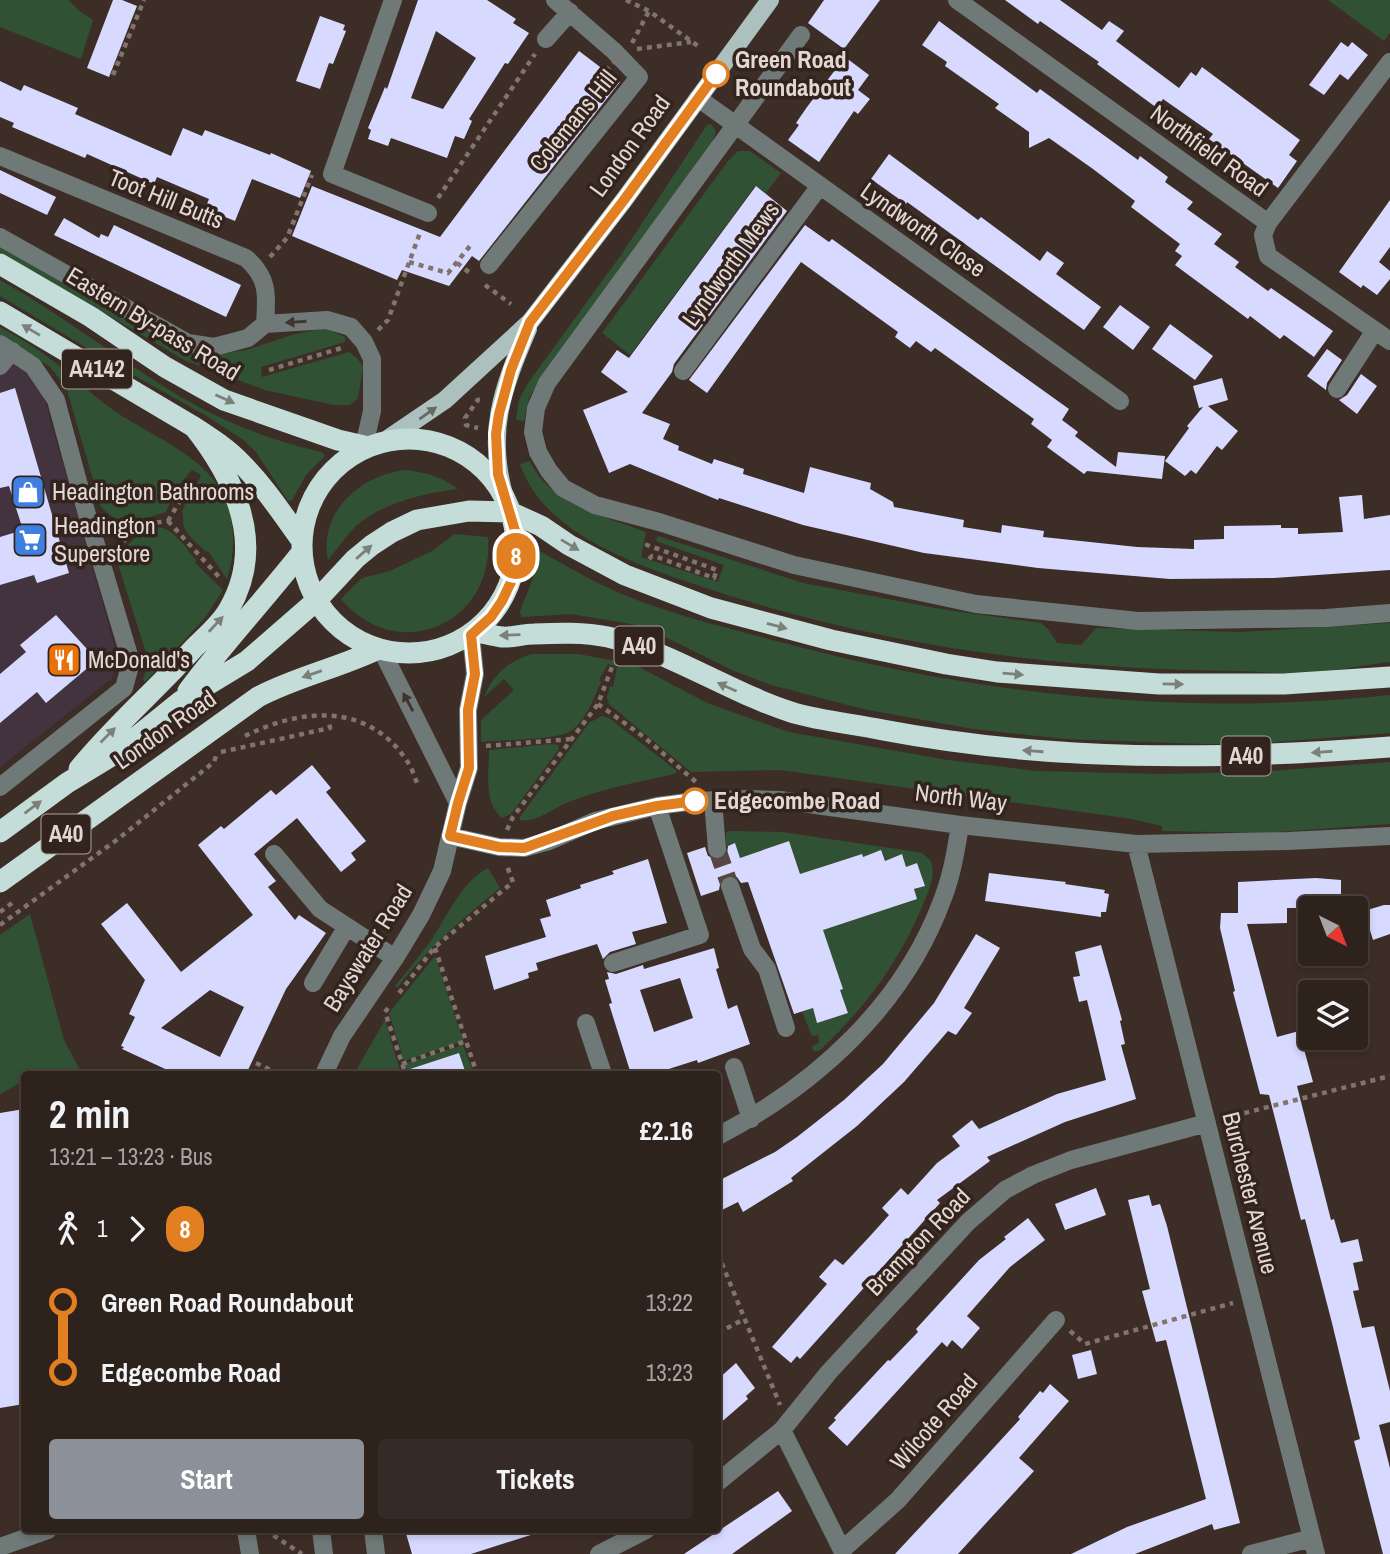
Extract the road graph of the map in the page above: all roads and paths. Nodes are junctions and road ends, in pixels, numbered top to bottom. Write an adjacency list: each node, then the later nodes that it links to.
1 (144, 0): 16 (path)
2 (393, 0): 20 (street)
3 (555, 0): 8 (street)
4 (626, 0): 7 (path)
5 (770, 0): 17 (main road, London Road)
6 (957, 0): 23 (street, Northfield Road)
7 (649, 11): 11 (path); 13 (path)
8 (570, 12): 10 (street); 31 (street, Colemans Hill)
9 (801, 35): 18 (street)
10 (546, 39): 22 (path)
11 (692, 41): 12 (path); 13 (path)
12 (698, 46)
13 (627, 50): 15 (path, bridge)
14 (1390, 62): 23 (street, Northfield Road)
15 (606, 71)
16 (113, 75)
17 (698, 98): 18 (street, Lyndworth Close); 33 (main road, London Road)
18 (735, 126): 21 (street, Lyndworth Close); 51 (street)
19 (0, 156): 34 (street, Toot Hill Butts)
20 (332, 174): 22 (street); 25 (path)
21 (819, 187): 40 (street, Lyndworth Mews); 43 (street, Lyndworth Close)
22 (428, 213): 28 (path)
23 (1268, 223): 35 (street)
24 (0, 237): 34 (street)
25 (287, 238)
26 (470, 246): 27 (path)
27 (461, 257): 28 (path); 30 (path)
28 (409, 262): 36 (path)
29 (0, 264): 47 (highway, Eastern By-pass Road / A4142, one-way to 47)
30 (469, 264)
31 (489, 265)
32 (0, 312): 44 (highway, A4142, one-way to 32)
33 (530, 322): 46 (main road, London Road, one-way to 33); 49 (main road, London Road)
34 (265, 324): 36 (street, one-way to 34)
35 (1382, 337): 41 (street)
36 (369, 338): 39 (path); 47 (street)
37 (6, 347): 38 (street); 75 (street)
38 (0, 366)
39 (269, 370)
40 (683, 371)
41 (1337, 389)
42 (475, 396): 45 (path)
43 (1120, 401)
44 (194, 427): 53 (highway, A4142); 63 (highway, one-way to 44)
45 (474, 427)
46 (389, 438): 47 (highway); 49 (highway)
47 (364, 446): 53 (highway)
48 (191, 482): 50 (path)
49 (507, 505): 56 (highway, London Road, one-way to 49); 58 (highway); 62 (highway, A40, one-way to 62)
50 (168, 521): 52 (path); 55 (path)
51 (659, 522): 54 (path); 57 (street)
52 (131, 530)
53 (302, 547): 56 (highway); 59 (highway)
54 (649, 559)
55 (223, 582)
56 (317, 601): 60 (highway); 64 (highway, London Road / A40)
57 (1390, 612)
58 (474, 633): 60 (highway); 70 (street, Bayswater Road); 71 (highway, A40, one-way to 58)
59 (220, 648): 63 (highway); 64 (highway)
60 (379, 651): 77 (street, one-way to 60); 88 (highway, London Road / A40, one-way to 88)
61 (612, 667): 65 (path)
62 (1390, 677)
63 (154, 692): 73 (highway, one-way to 63)
64 (181, 701): 73 (highway, London Road / A40)
65 (598, 704): 68 (path); 76 (path)
66 (329, 721): 72 (path)
67 (240, 738): 74 (path)
68 (573, 738): 70 (path); 79 (path)
69 (228, 746): 72 (path)
70 (469, 747): 77 (street, Bayswater Road)
71 (1390, 747)
72 (217, 752): 90 (path)
73 (67, 783): 81 (highway, London Road / A40, one-way to 73)
74 (418, 786)
75 (0, 787)
76 (713, 800): 78 (street, North Way); 80 (street, North Way); 85 (street)
77 (458, 803): 82 (street, Bayswater Road)
78 (657, 806): 82 (street, North Way); 93 (street)
79 (513, 817)
80 (960, 825): 84 (street, North Way); 106 (street)
81 (0, 832)
82 (450, 836): 92 (street, Bayswater Road)
83 (1390, 836): 84 (street, North Way)
84 (1136, 844): 107 (street, Burchester Avenue)
85 (717, 849)
86 (274, 854): 91 (street)
87 (506, 862): 98 (path)
88 (0, 882)
89 (730, 886): 97 (street)
90 (0, 926)
91 (346, 928): 92 (street); 94 (street)
92 (395, 958): 102 (street, Bayswater Road)
93 (613, 963)
94 (313, 983)
95 (390, 1005): 98 (path)
96 (586, 1023): 104 (street)
97 (786, 1028)
98 (466, 1041): 103 (path)
99 (256, 1063): 101 (path)
100 (734, 1067): 106 (street)
101 (273, 1071)
102 (325, 1071)
103 (476, 1071)
104 (602, 1071)
105 (1390, 1076): 107 (path)
106 (751, 1119): 108 (street)
107 (1207, 1123): 110 (street, Burchester Avenue); 114 (street, Brampton Road)
108 (721, 1134)
109 (721, 1262): 111 (path)
110 (1251, 1298): 112 (path); 123 (street, Burchester Avenue)
111 (744, 1319): 113 (path); 114 (path)
112 (1056, 1320): 124 (street, Wilcote Road)
113 (721, 1331)
114 (782, 1430): 115 (street, Brampton Road); 124 (street, Wilcote Road)
115 (721, 1480)
116 (39, 1533): 122 (street)
117 (246, 1533): 125 (street)
118 (270, 1533): 126 (path)
119 (320, 1533): 127 (street)
120 (373, 1533): 128 (street)
121 (640, 1533): 129 (street)
122 (0, 1546)
123 (1314, 1546): 130 (street)
124 (840, 1552)
125 (250, 1554)
126 (302, 1554)
127 (324, 1554)
128 (376, 1554)
129 (599, 1554)
130 (1251, 1554)

